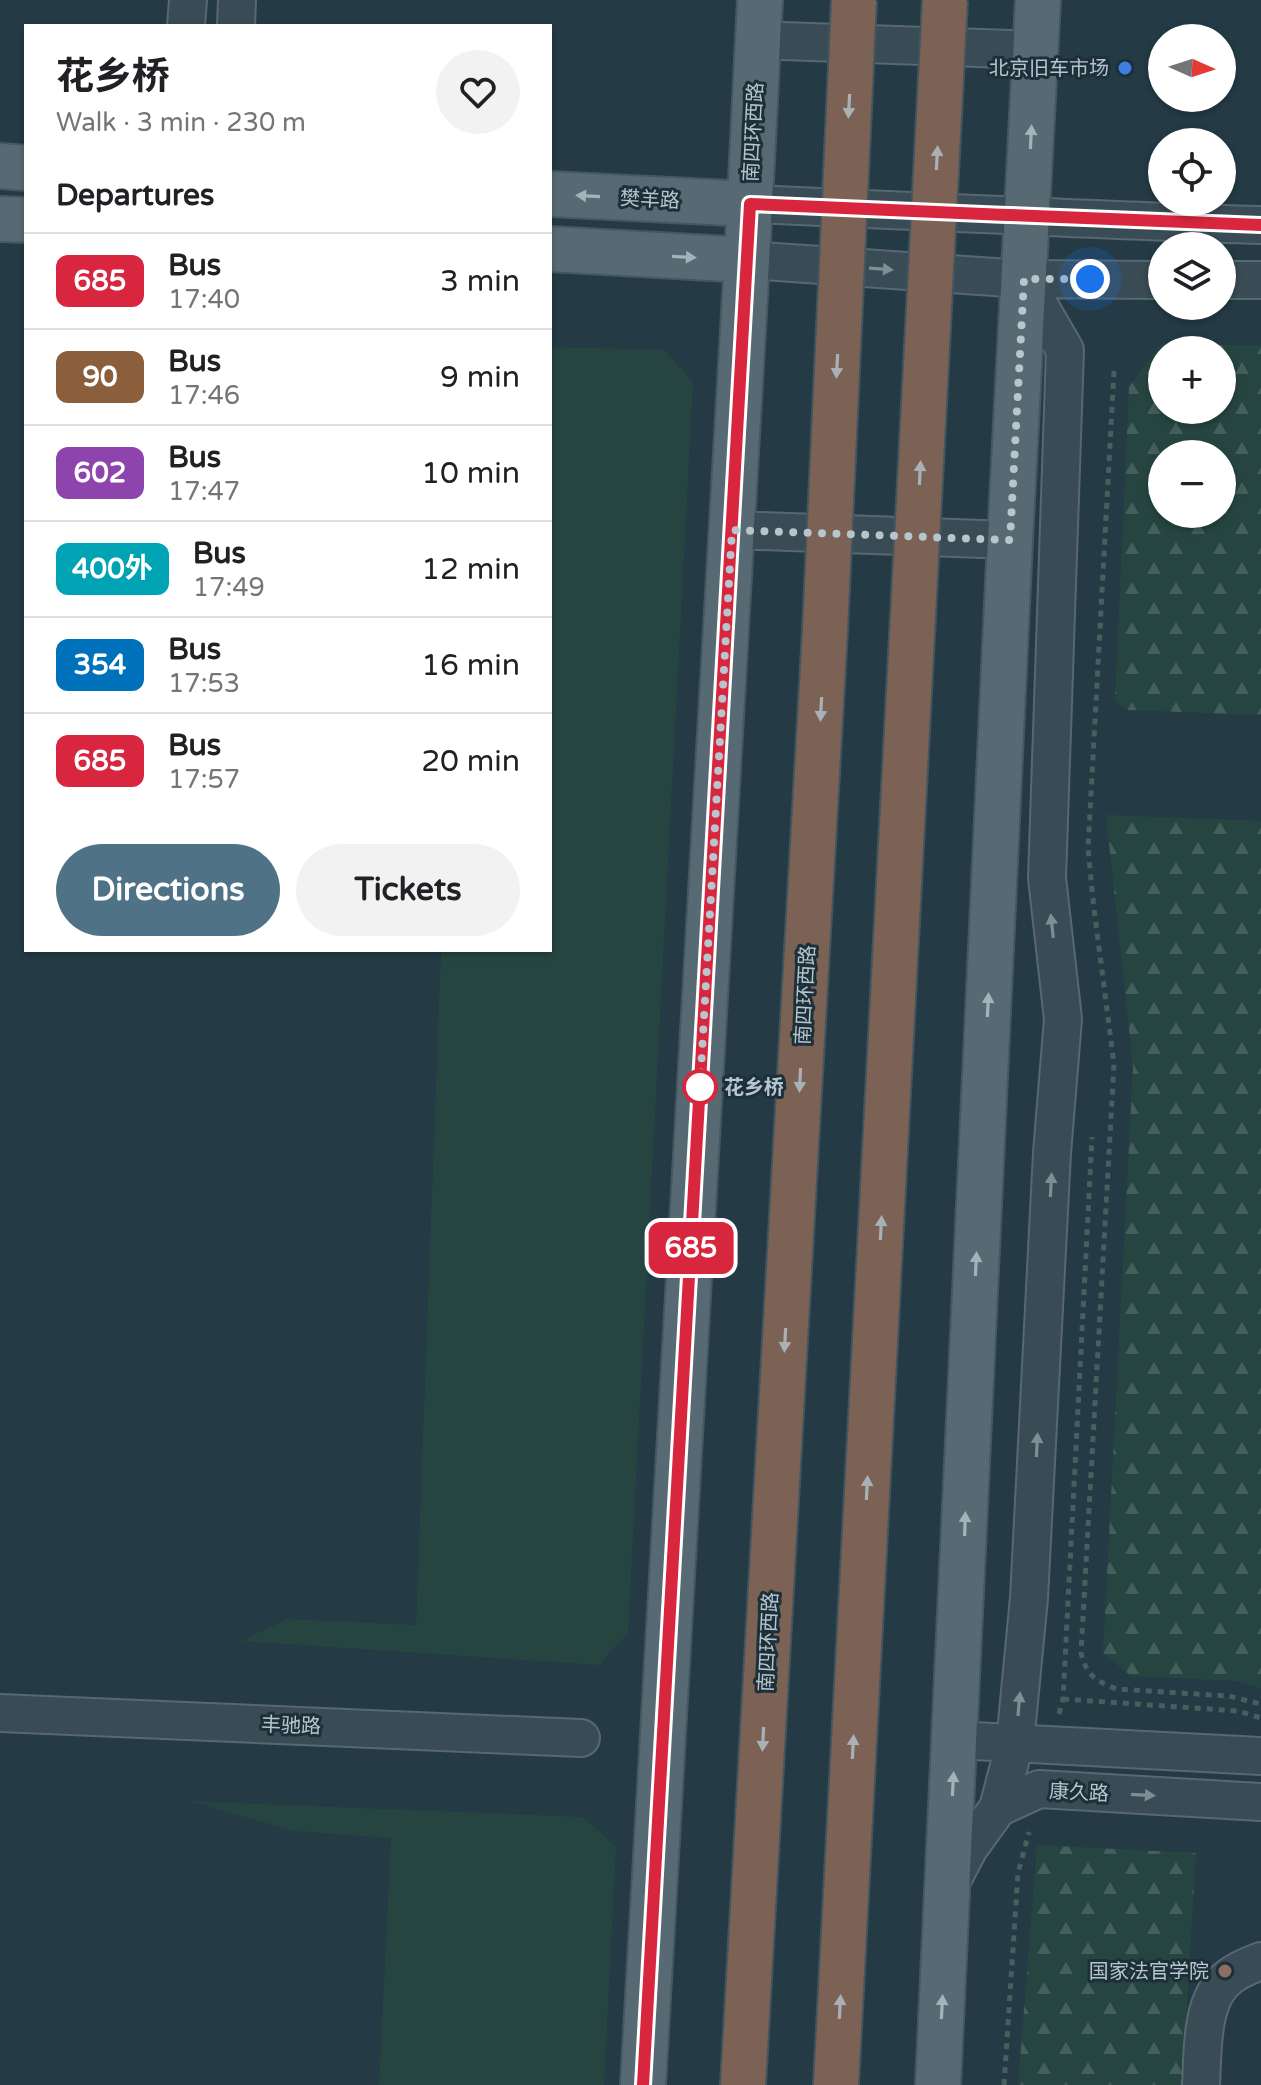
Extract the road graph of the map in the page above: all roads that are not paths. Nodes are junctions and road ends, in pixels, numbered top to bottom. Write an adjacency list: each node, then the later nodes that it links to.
1 (188, 0): 7 (street)
2 (237, 0): 8 (street)
3 (854, 0): 36 (highway, 南四环西路, one-way to 36, bridge)
4 (945, 0): 37 (highway, one-way to 4, bridge)
5 (1038, 0): 9 (main road)
6 (759, 20): 9 (street); 13 (main road, 南四环西路)
7 (186, 24)
8 (236, 24)
9 (1035, 50): 14 (main road, one-way to 9)
10 (0, 166): 11 (main road)
11 (24, 168)
12 (552, 194): 13 (main road, 樊羊路, one-way to 12)
13 (750, 204): 14 (street); 19 (main road, 南四环西路)
14 (1027, 215): 17 (street); 20 (main road)
15 (0, 219): 16 (main road)
16 (24, 220)
17 (1261, 225)
18 (552, 249): 19 (main road, one-way to 19)
19 (747, 260): 20 (street, one-way to 20); 24 (main road, 南四环西路)
20 (1024, 279): 21 (street); 25 (main road); 29 (street, one-way to 20)
21 (1148, 280)
22 (1236, 280): 23 (street)
23 (1261, 280)
24 (732, 530): 25 (street); 35 (main road, 南四环西路)
25 (1010, 540): 28 (main road, one-way to 25)
26 (0, 1713): 27 (street, 丰驰路)
27 (581, 1738)
28 (955, 1740): 29 (street); 33 (main road, one-way to 28)
29 (1015, 1743): 30 (street); 32 (street)
30 (1261, 1756)
31 (1261, 1802): 32 (street, 康久路, one-way to 31)
32 (998, 1808): 33 (street, 康久路)
33 (947, 1890): 38 (main road, one-way to 33)
34 (1261, 1961): 39 (street)
35 (643, 2085)
36 (743, 2085)
37 (836, 2085)
38 (938, 2085)
39 (1201, 2085)

